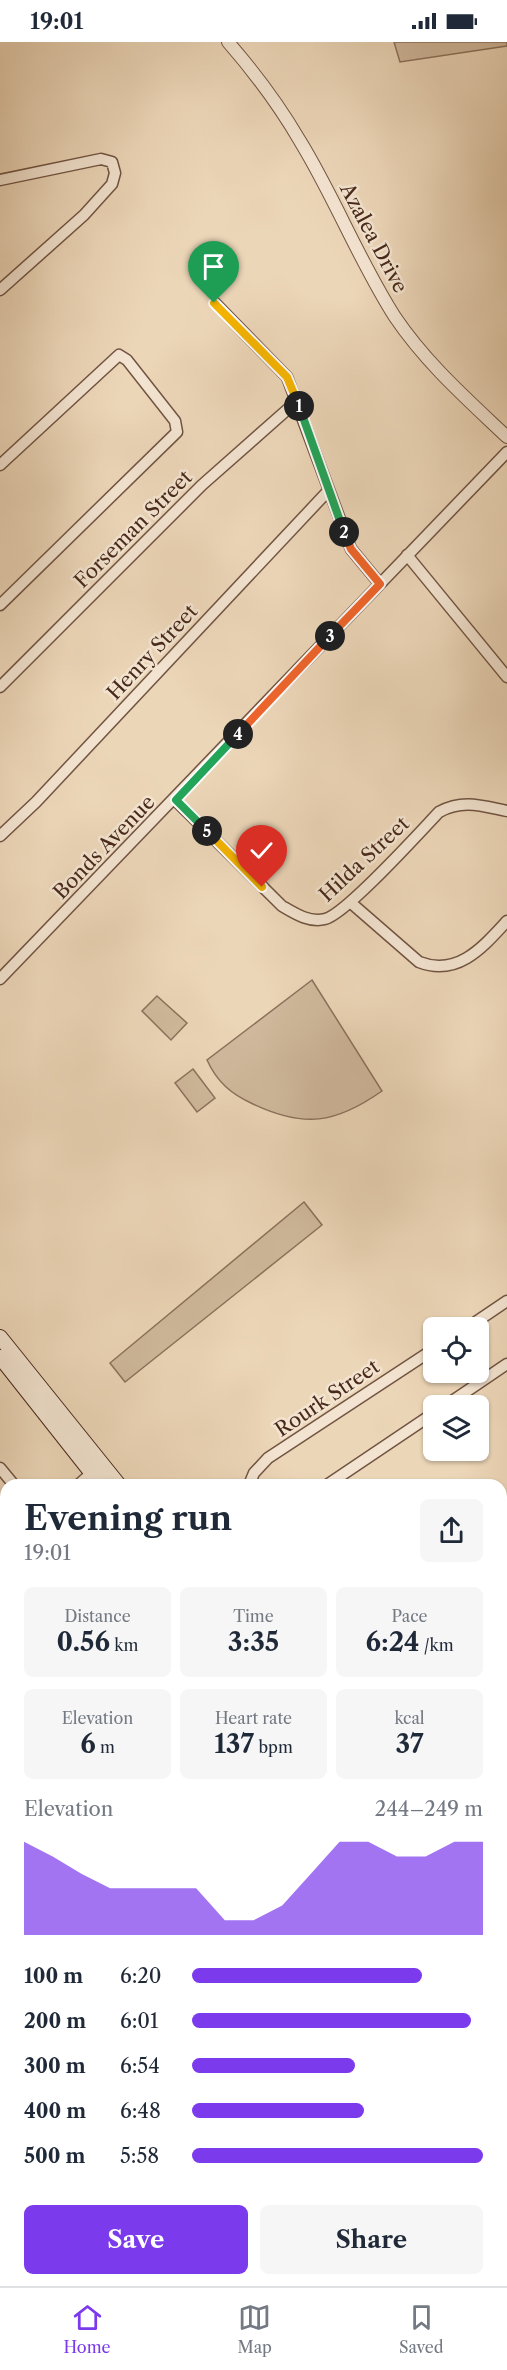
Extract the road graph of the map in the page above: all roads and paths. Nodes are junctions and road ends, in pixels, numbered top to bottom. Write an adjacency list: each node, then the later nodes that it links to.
1 (228, 42): 6 (street, Azalea Drive)
2 (0, 180): 3 (street)
3 (0, 290)
4 (214, 303): 5 (street)
5 (297, 401): 9 (street); 14 (street, Forseman Street)
6 (507, 436)
7 (507, 452): 10 (street, Bonds Avenue)
8 (0, 465): 12 (street)
9 (329, 490): 11 (street); 17 (street, Henry Street)
10 (407, 555): 11 (street, Bonds Avenue); 13 (street)
11 (380, 584): 15 (street, Bonds Avenue)
12 (0, 605)
13 (507, 677)
14 (0, 687)
15 (176, 800): 18 (street, Hilda Street); 20 (street, Bonds Avenue)
16 (507, 811): 18 (street, Hilda Street)
17 (0, 836)
18 (350, 902): 19 (street)
19 (507, 921)
20 (0, 980)
21 (507, 1301): 22 (street)
22 (483, 1317)
23 (0, 1337): 29 (main road)
24 (423, 1356): 33 (street, Rourk Street)
25 (0, 1357): 29 (main road)
26 (507, 1364): 27 (street)
27 (461, 1395)
28 (423, 1420): 34 (street)
29 (97, 1468): 30 (street); 31 (main road); 32 (main road)
30 (85, 1479)
31 (100, 1479)
32 (111, 1479)
33 (252, 1479)
34 (336, 1479)

